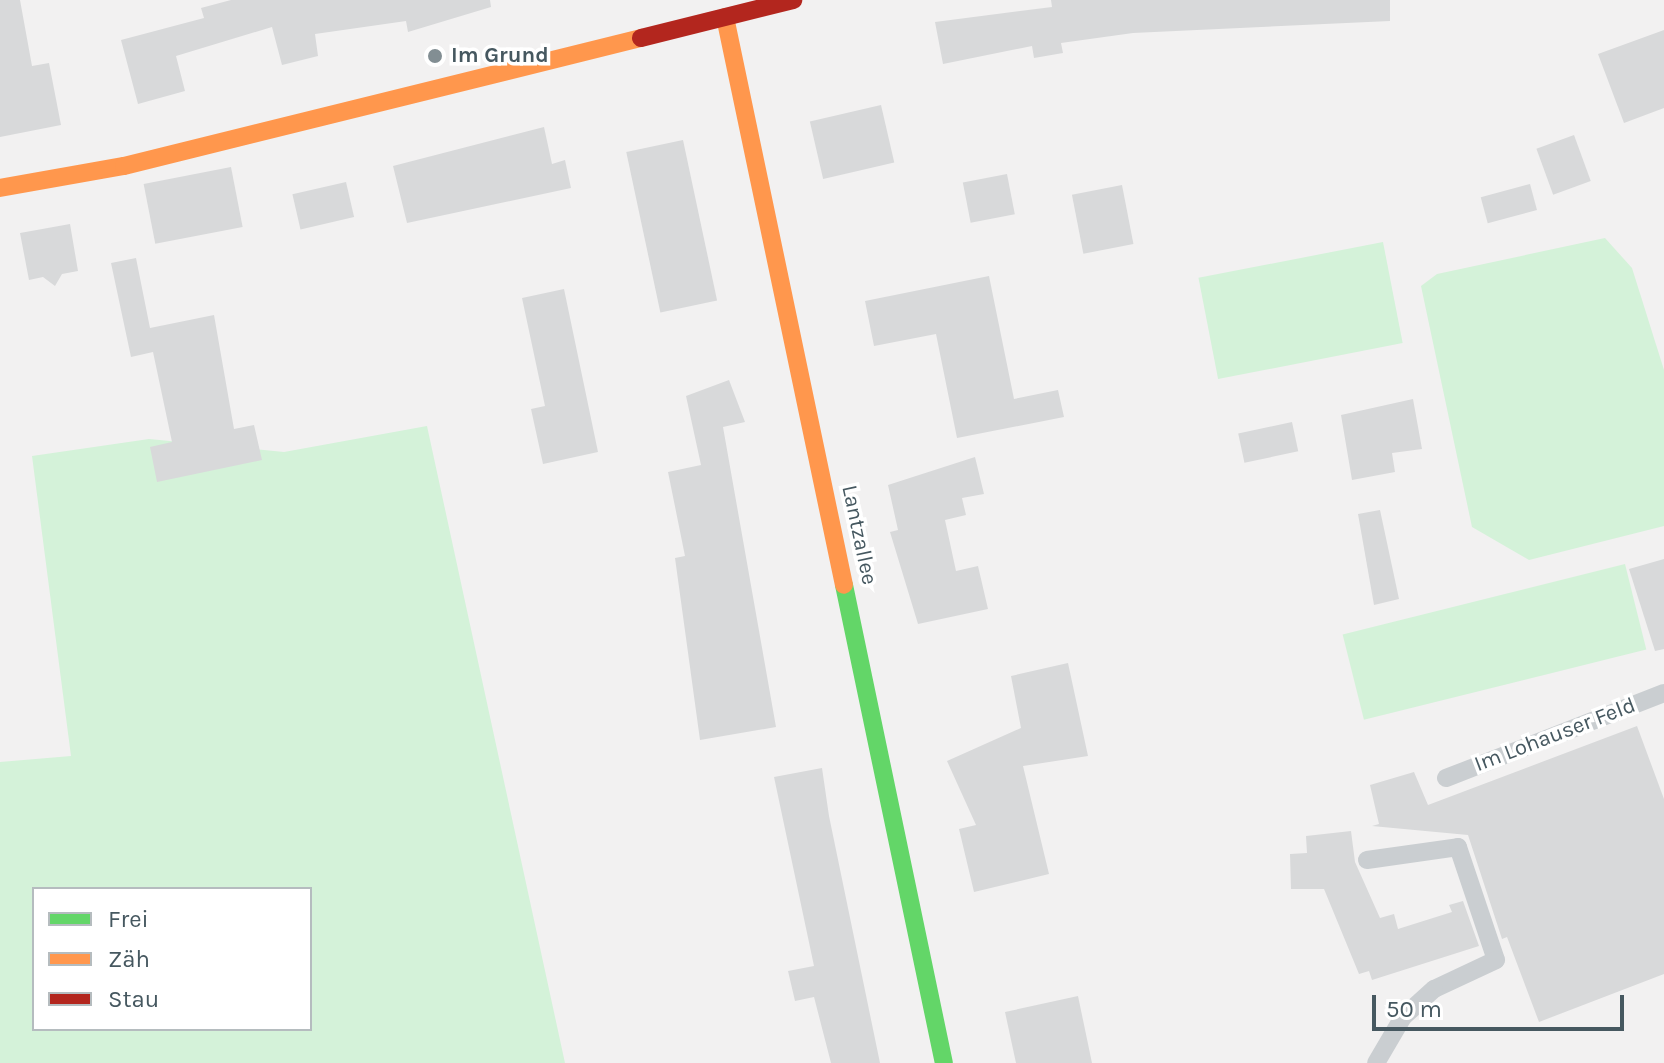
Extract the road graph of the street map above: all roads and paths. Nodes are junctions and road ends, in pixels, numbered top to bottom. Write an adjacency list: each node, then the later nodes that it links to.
1 (793, 0): 2 (street)
2 (725, 17): 3 (street); 7 (street, Lantzallee)
3 (0, 188)
4 (1664, 693): 5 (lane, Im Lohauser Feld)
5 (1446, 778)
6 (1367, 860): 8 (lane)
7 (944, 1063)
8 (1376, 1063)

